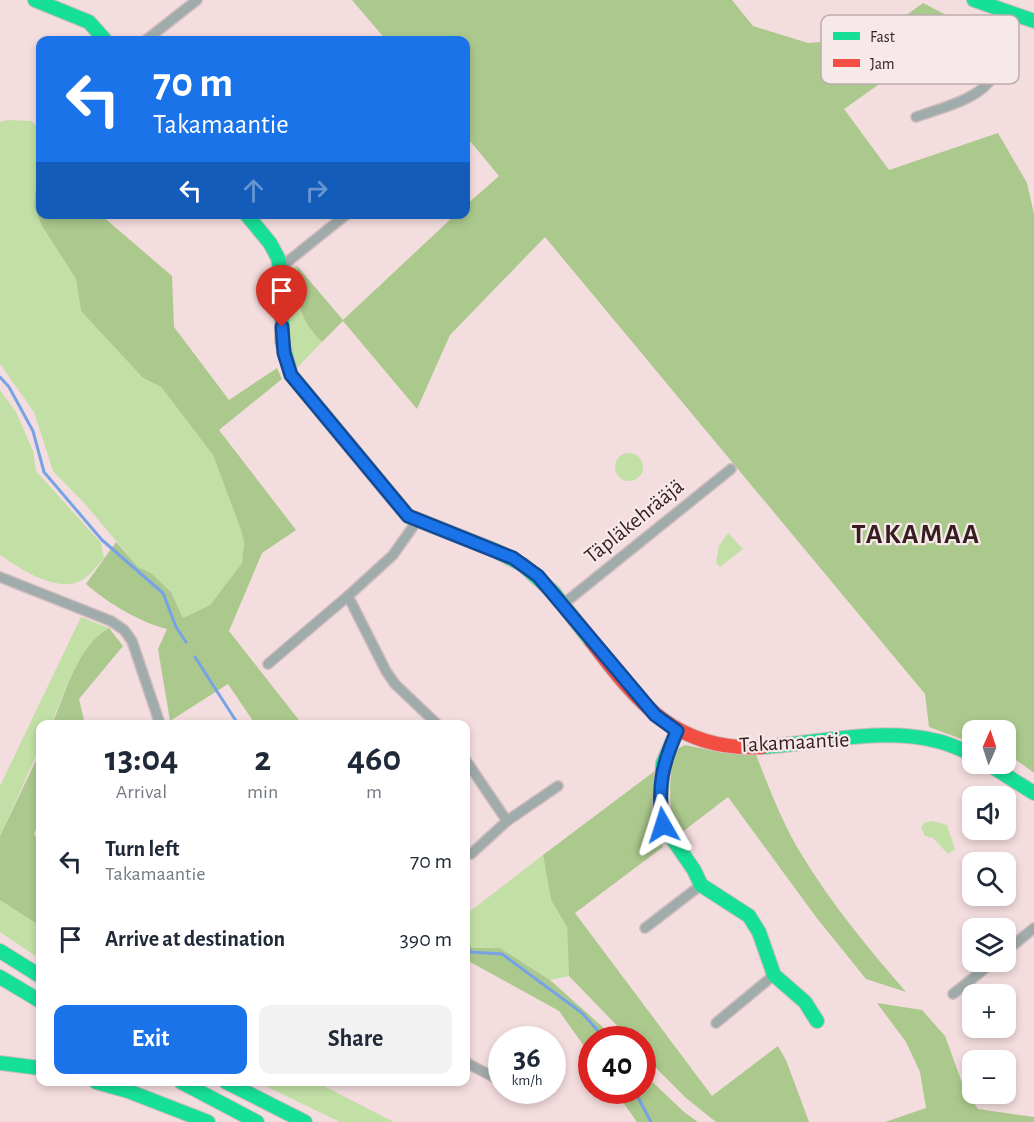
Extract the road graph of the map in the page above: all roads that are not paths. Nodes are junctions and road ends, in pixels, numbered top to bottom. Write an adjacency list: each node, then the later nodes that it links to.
1 (35, 0): 8 (main road)
2 (197, 0): 9 (street)
3 (974, 0): 4 (main road)
4 (1011, 14): 5 (main road)
5 (1014, 15)
6 (1019, 16): 7 (main road)
7 (1034, 21)
8 (101, 36)
9 (151, 36)
10 (987, 84): 11 (street)
11 (916, 117)
12 (250, 219): 14 (main road, Takamaantie)
13 (340, 219): 14 (street)
14 (280, 267): 16 (main road, Takamaantie)
15 (731, 469): 19 (street, Täpläkehrääjä)
16 (417, 521): 18 (street); 19 (main road, Takamaantie)
17 (0, 577): 21 (street)
18 (348, 596): 20 (street); 22 (street)
19 (562, 605): 23 (main road, Takamaantie)
20 (268, 664)
21 (159, 720)
22 (433, 720)
23 (677, 731): 24 (main road, Takamaantie); 31 (main road)
24 (962, 750)
25 (470, 766): 29 (street)
26 (1004, 774): 28 (main road)
27 (558, 786): 29 (street)
28 (1034, 793)
29 (507, 821): 30 (street)
30 (471, 854)
31 (701, 885): 32 (street); 38 (main road)
32 (645, 928)
33 (1034, 928): 34 (street)
34 (1016, 943)
35 (0, 951): 37 (main road)
36 (980, 972): 40 (street)
37 (36, 973)
38 (774, 975): 42 (main road); 43 (street)
39 (0, 977): 41 (main road)
40 (952, 994)
41 (36, 999)
42 (817, 1021)
43 (716, 1023)
44 (0, 1063): 46 (main road)
45 (470, 1065): 47 (street)
46 (36, 1068)
47 (488, 1074)
48 (112, 1086): 51 (main road)
49 (189, 1086): 52 (main road)
50 (234, 1086): 53 (main road)
51 (208, 1122)
52 (257, 1122)
53 (304, 1122)

